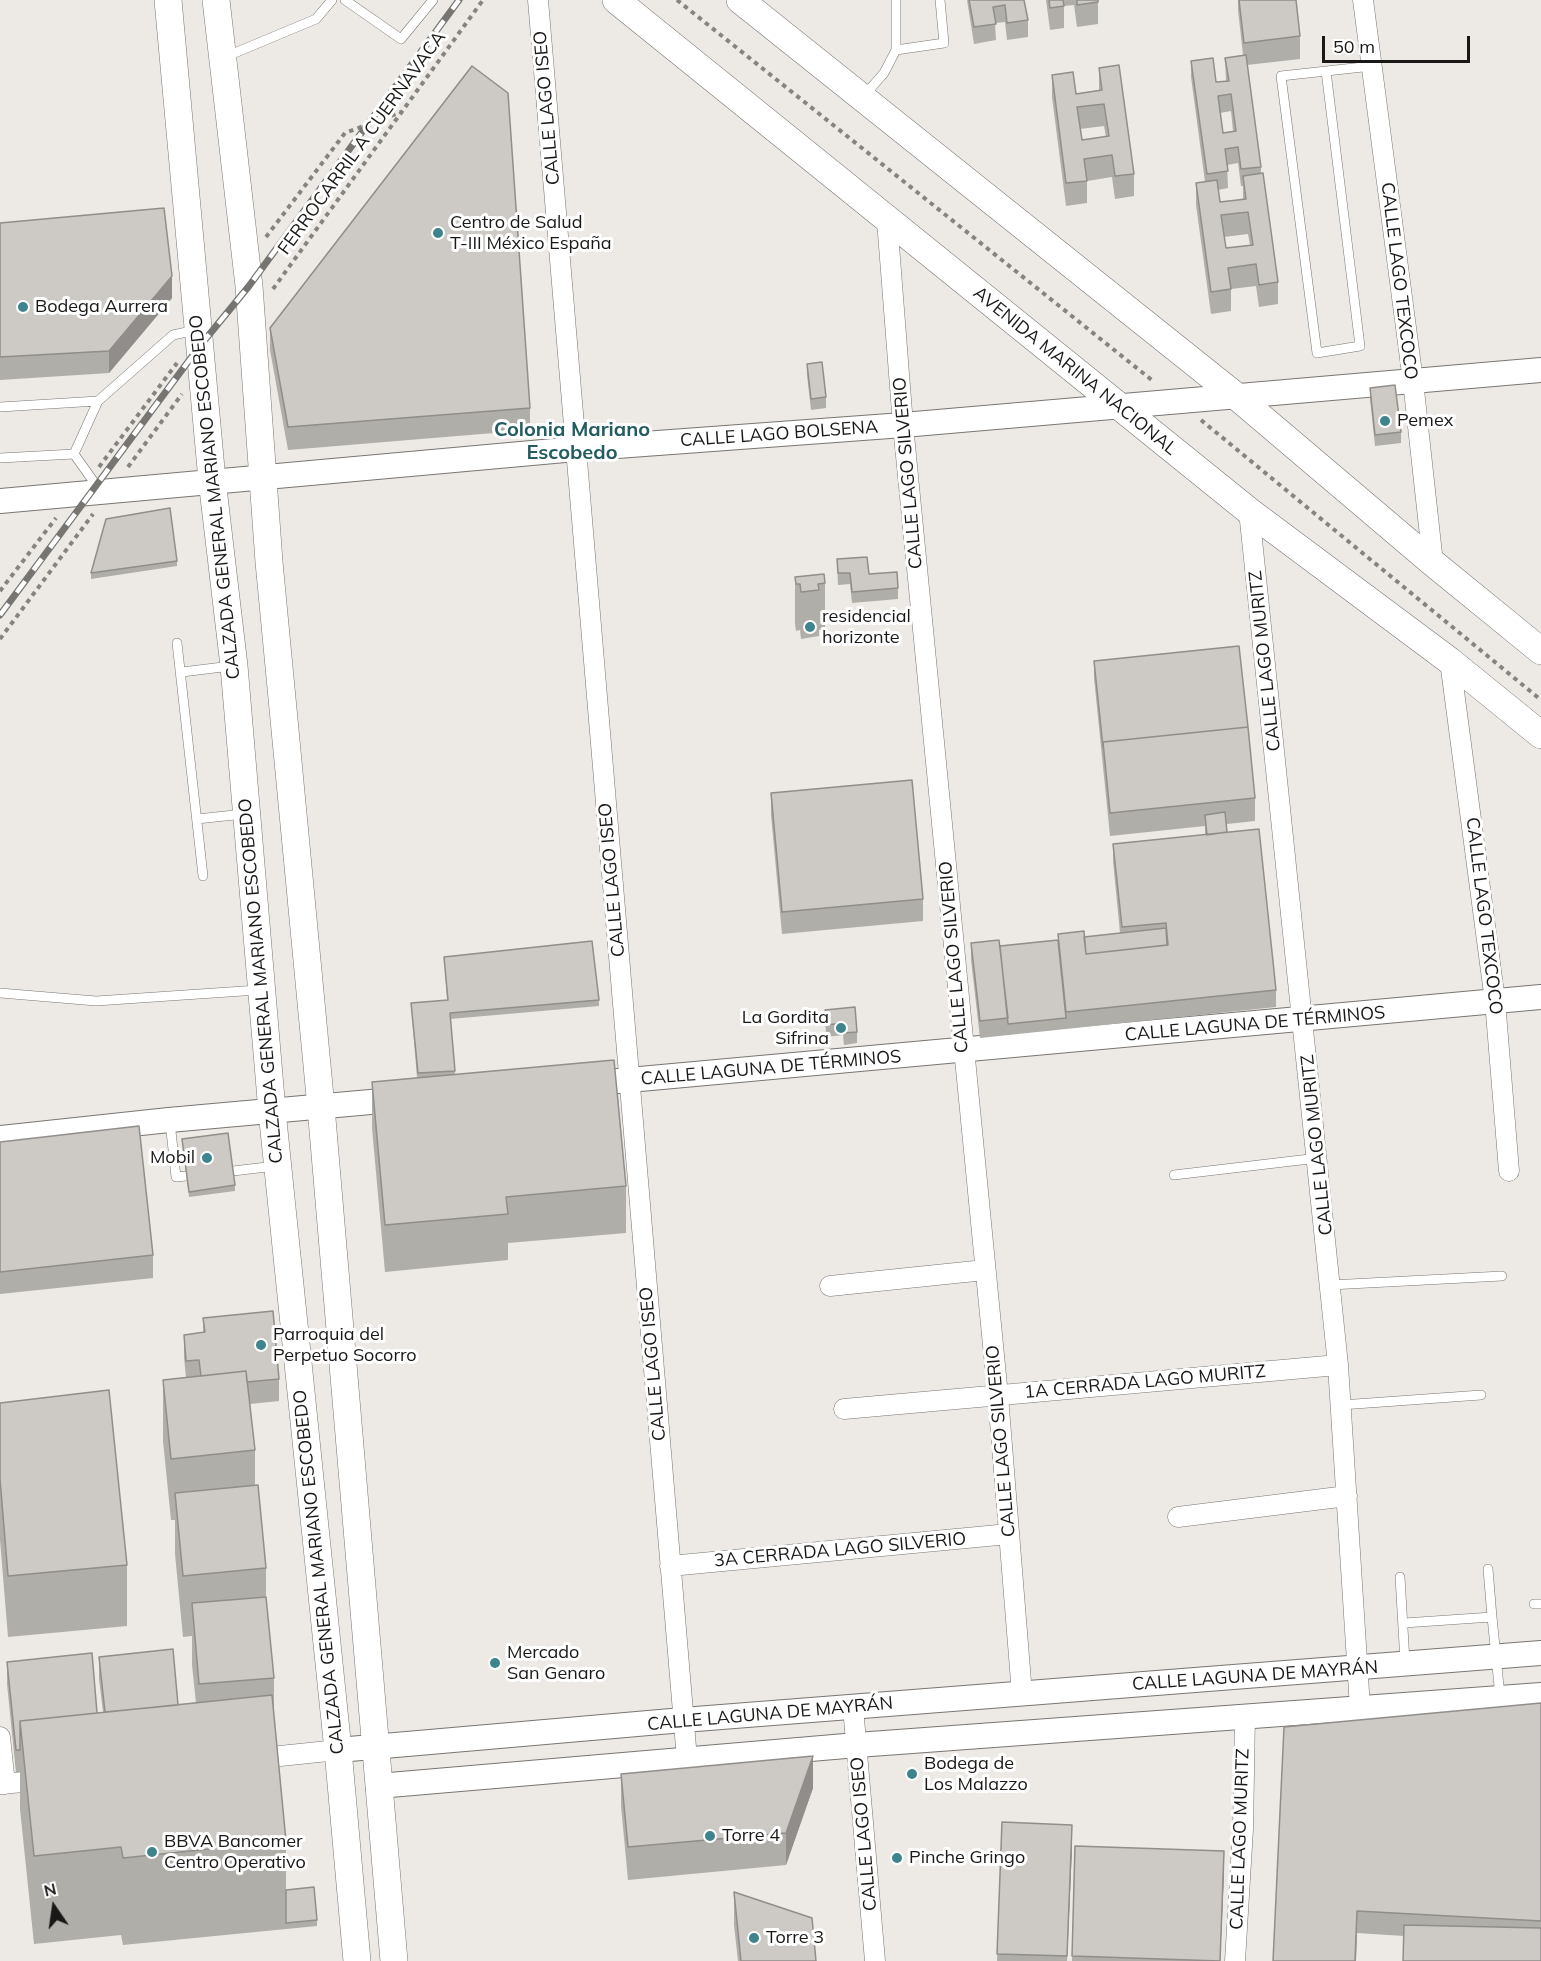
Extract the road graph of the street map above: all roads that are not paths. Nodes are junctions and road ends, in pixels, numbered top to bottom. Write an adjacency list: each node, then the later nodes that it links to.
1 (168, 0): 18 (main road, CALZADA GENERAL MARIANO ESCOBEDO)
2 (216, 0): 13 (main road, CALZADA GENERAL MARIANO ESCOBEDO)
3 (332, 0): 13 (lane)
4 (345, 0): 5 (lane)
5 (433, 0)
6 (538, 0): 26 (street, CALLE LAGO ISEO)
7 (616, 0): 17 (main road, AVENIDA MARINA NACIONAL)
8 (740, 0): 16 (main road)
9 (896, 0): 12 (lane)
10 (940, 0): 12 (lane)
11 (1363, 0): 14 (street, CALLE LAGO TEXCOCO)
12 (896, 50): 16 (lane)
13 (222, 58): 29 (main road, CALZADA GENERAL MARIANO ESCOBEDO)
14 (1371, 66): 15 (lane); 20 (street, CALLE LAGO TEXCOCO)
15 (1326, 71): 15 (lane)
16 (862, 98): 21 (main road)
17 (887, 220): 23 (main road, AVENIDA MARINA NACIONAL); 25 (street, CALLE LAGO SILVERIO)
18 (197, 329): 22 (lane); 30 (main road, CALZADA GENERAL MARIANO ESCOBEDO)
19 (1541, 370): 20 (street, CALLE LAGO BOLSENA)
20 (1413, 381): 21 (street, CALLE LAGO BOLSENA); 34 (street, CALLE LAGO TEXCOCO)
21 (1236, 396): 23 (street, CALLE LAGO BOLSENA); 34 (main road)
22 (99, 401): 24 (lane); 27 (lane)
23 (1118, 405): 25 (street, CALLE LAGO BOLSENA); 33 (main road, AVENIDA MARINA NACIONAL)
24 (0, 407)
25 (903, 425): 26 (street, CALLE LAGO BOLSENA); 49 (street, CALLE LAGO SILVERIO)
26 (576, 449): 29 (street, CALLE LAGO BOLSENA); 50 (street, CALLE LAGO ISEO)
27 (74, 454): 28 (lane); 31 (lane)
28 (0, 458)
29 (262, 476): 30 (street, CALLE LAGO BOLSENA); 53 (main road, CALZADA GENERAL MARIANO ESCOBEDO)
30 (212, 480): 31 (street, CALLE LAGO BOLSENA); 38 (main road, CALZADA GENERAL MARIANO ESCOBEDO)
31 (116, 483): 32 (street, CALLE LAGO BOLSENA)
32 (0, 501)
33 (1249, 511): 37 (main road, AVENIDA MARINA NACIONAL); 48 (street, CALLE LAGO MURITZ)
34 (1433, 563): 36 (main road)
35 (177, 643): 39 (lane)
36 (1541, 651)
37 (1450, 661): 40 (main road, AVENIDA MARINA NACIONAL); 47 (street, CALLE LAGO TEXCOCO)
38 (234, 666): 39 (lane); 41 (main road, CALZADA GENERAL MARIANO ESCOBEDO)
39 (182, 672): 42 (lane)
40 (1541, 735)
41 (247, 813): 42 (lane); 44 (main road, CALZADA GENERAL MARIANO ESCOBEDO)
42 (197, 819): 43 (lane)
43 (203, 876)
44 (262, 990): 45 (lane); 54 (main road, CALZADA GENERAL MARIANO ESCOBEDO)
45 (0, 993)
46 (1541, 997): 47 (street, CALLE LAGUNA DE TÉRMINOS)
47 (1496, 1001): 48 (street, CALLE LAGUNA DE TÉRMINOS); 60 (street, CALLE LAGO TEXCOCO)
48 (1304, 1019): 49 (street, CALLE LAGUNA DE TÉRMINOS); 57 (street, CALLE LAGO MURITZ)
49 (963, 1052): 50 (street, CALLE LAGUNA DE TÉRMINOS); 63 (street, CALLE LAGO SILVERIO)
50 (629, 1080): 51 (street, CALLE LAGUNA DE TÉRMINOS); 75 (street, CALLE LAGO ISEO)
51 (559, 1086)
52 (428, 1097): 53 (street)
53 (321, 1107): 54 (street); 94 (main road, CALZADA GENERAL MARIANO ESCOBEDO)
54 (272, 1111): 55 (street); 58 (main road, CALZADA GENERAL MARIANO ESCOBEDO)
55 (169, 1120): 56 (street); 62 (lane)
56 (0, 1138)
57 (1318, 1158): 61 (lane); 66 (street, CALLE LAGO MURITZ)
58 (278, 1166): 59 (lane); 95 (main road, CALZADA GENERAL MARIANO ESCOBEDO)
59 (233, 1171)
60 (1509, 1171)
61 (1174, 1175)
62 (186, 1176)
63 (985, 1270): 65 (street); 69 (street, CALLE LAGO SILVERIO)
64 (1502, 1276): 66 (lane)
65 (830, 1286)
66 (1330, 1286): 67 (street, CALLE LAGO MURITZ)
67 (1338, 1365): 69 (street, 1A CERRADA LAGO MURITZ); 70 (street, CALLE LAGO MURITZ)
68 (1481, 1395): 70 (lane)
69 (998, 1396): 71 (street, 1A CERRADA LAGO MURITZ); 74 (street, CALLE LAGO SILVERIO)
70 (1341, 1405): 72 (street, CALLE LAGO MURITZ)
71 (844, 1409)
72 (1347, 1496): 73 (street); 83 (street, CALLE LAGO MURITZ)
73 (1178, 1517)
74 (1009, 1534): 75 (street, 3A CERRADA LAGO SILVERIO); 84 (street, CALLE LAGO SILVERIO)
75 (670, 1566): 90 (street, CALLE LAGO ISEO)
76 (1488, 1569): 78 (lane)
77 (1400, 1577): 79 (lane)
78 (1492, 1617): 79 (lane); 81 (lane)
79 (1404, 1623): 82 (lane)
80 (1541, 1653): 81 (street, CALLE LAGUNA DE MAYRÁN)
81 (1496, 1657): 82 (street, CALLE LAGUNA DE MAYRÁN); 86 (lane)
82 (1405, 1664): 83 (street, CALLE LAGUNA DE MAYRÁN)
83 (1358, 1669): 84 (street, CALLE LAGUNA DE MAYRÁN); 88 (street, CALLE LAGO MURITZ)
84 (1022, 1694): 87 (street, CALLE LAGUNA DE MAYRÁN)
85 (1541, 1695): 86 (street, CALLE LAGUNA DE MAYRÁN)
86 (1500, 1698): 88 (street, CALLE LAGUNA DE MAYRÁN)
87 (853, 1707): 90 (street, CALLE LAGUNA DE MAYRÁN); 93 (street, CALLE LAGO ISEO)
88 (1360, 1708): 89 (street, CALLE LAGUNA DE MAYRÁN)
89 (1245, 1716): 93 (street, CALLE LAGUNA DE MAYRÁN); 105 (street, CALLE LAGO MURITZ)
90 (683, 1720): 91 (street, CALLE LAGUNA DE MAYRÁN); 96 (street, CALLE LAGO ISEO)
91 (568, 1730): 94 (street, CALLE LAGUNA DE MAYRÁN); 98 (street)
92 (0, 1737): 100 (street)
93 (857, 1745): 96 (street, CALLE LAGUNA DE MAYRÁN); 104 (street, CALLE LAGO ISEO)
94 (375, 1747): 95 (street, CALLE LAGUNA DE MAYRÁN); 101 (main road, CALZADA GENERAL MARIANO ESCOBEDO)
95 (338, 1750): 97 (street, CALLE LAGUNA DE MAYRÁN); 102 (main road, CALZADA GENERAL MARIANO ESCOBEDO)
96 (687, 1759): 98 (street, CALLE LAGUNA DE MAYRÁN)
97 (231, 1761)
98 (571, 1769): 101 (street, CALLE LAGUNA DE MAYRÁN)
99 (64, 1778): 100 (street)
100 (2, 1784)
101 (378, 1786): 103 (main road, CALZADA GENERAL MARIANO ESCOBEDO)
102 (357, 1961)
103 (394, 1961)
104 (875, 1961)
105 (1235, 1961)

